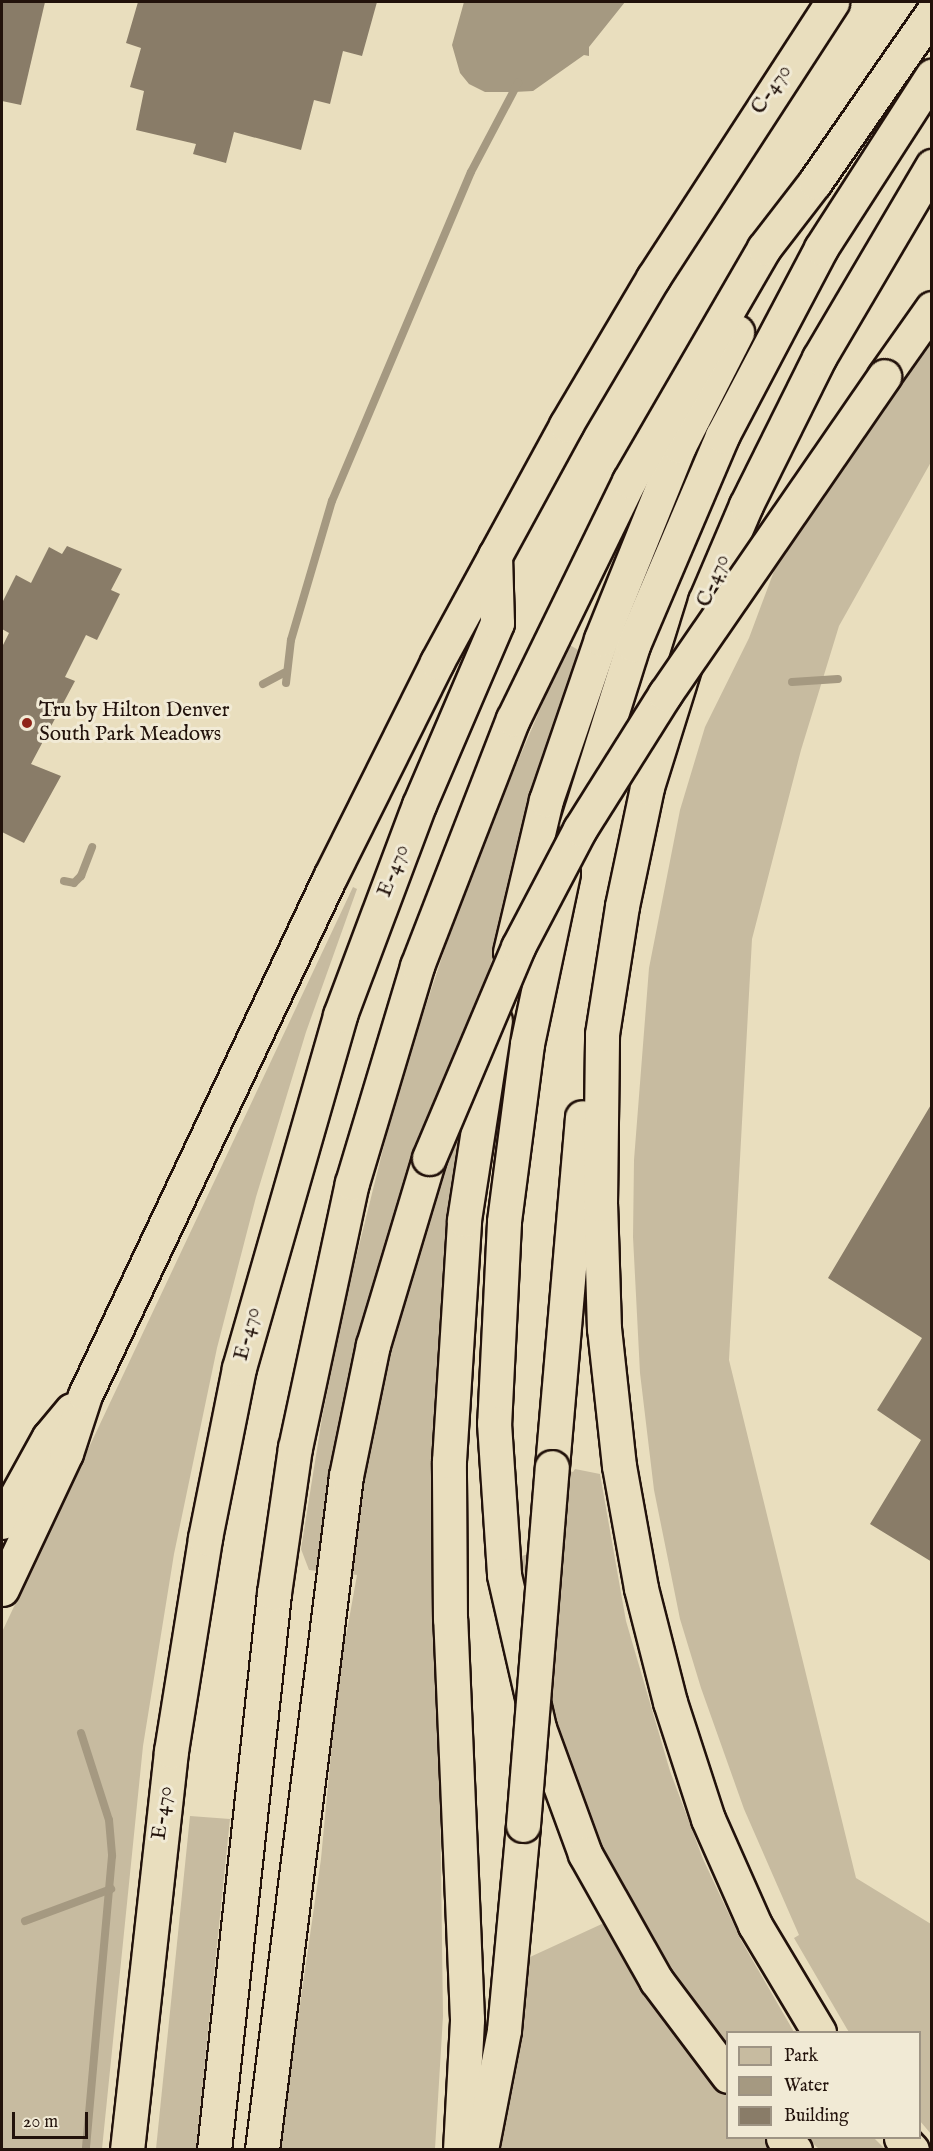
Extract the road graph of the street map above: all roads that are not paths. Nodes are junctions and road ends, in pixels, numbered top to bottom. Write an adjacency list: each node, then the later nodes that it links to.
1 (832, 2): 7 (highway, C-470)
2 (932, 13): 5 (highway)
3 (932, 76): 13 (highway)
4 (932, 166): 8 (highway, C-470)
5 (815, 182): 16 (highway); 18 (highway)
6 (932, 308): 17 (highway, bridge)
7 (495, 553): 9 (highway, C-470); 15 (highway, E-470)
8 (602, 1034): 12 (highway); 19 (highway, bridge)
9 (85, 1395): 10 (highway); 11 (highway)
10 (2, 1522)
11 (2, 1589)
12 (818, 2031)
13 (726, 2073)
14 (784, 2139): 20 (highway)
15 (127, 2150)
16 (214, 2150)
17 (262, 2150)
18 (460, 2150)
19 (481, 2150)
20 (795, 2150)

